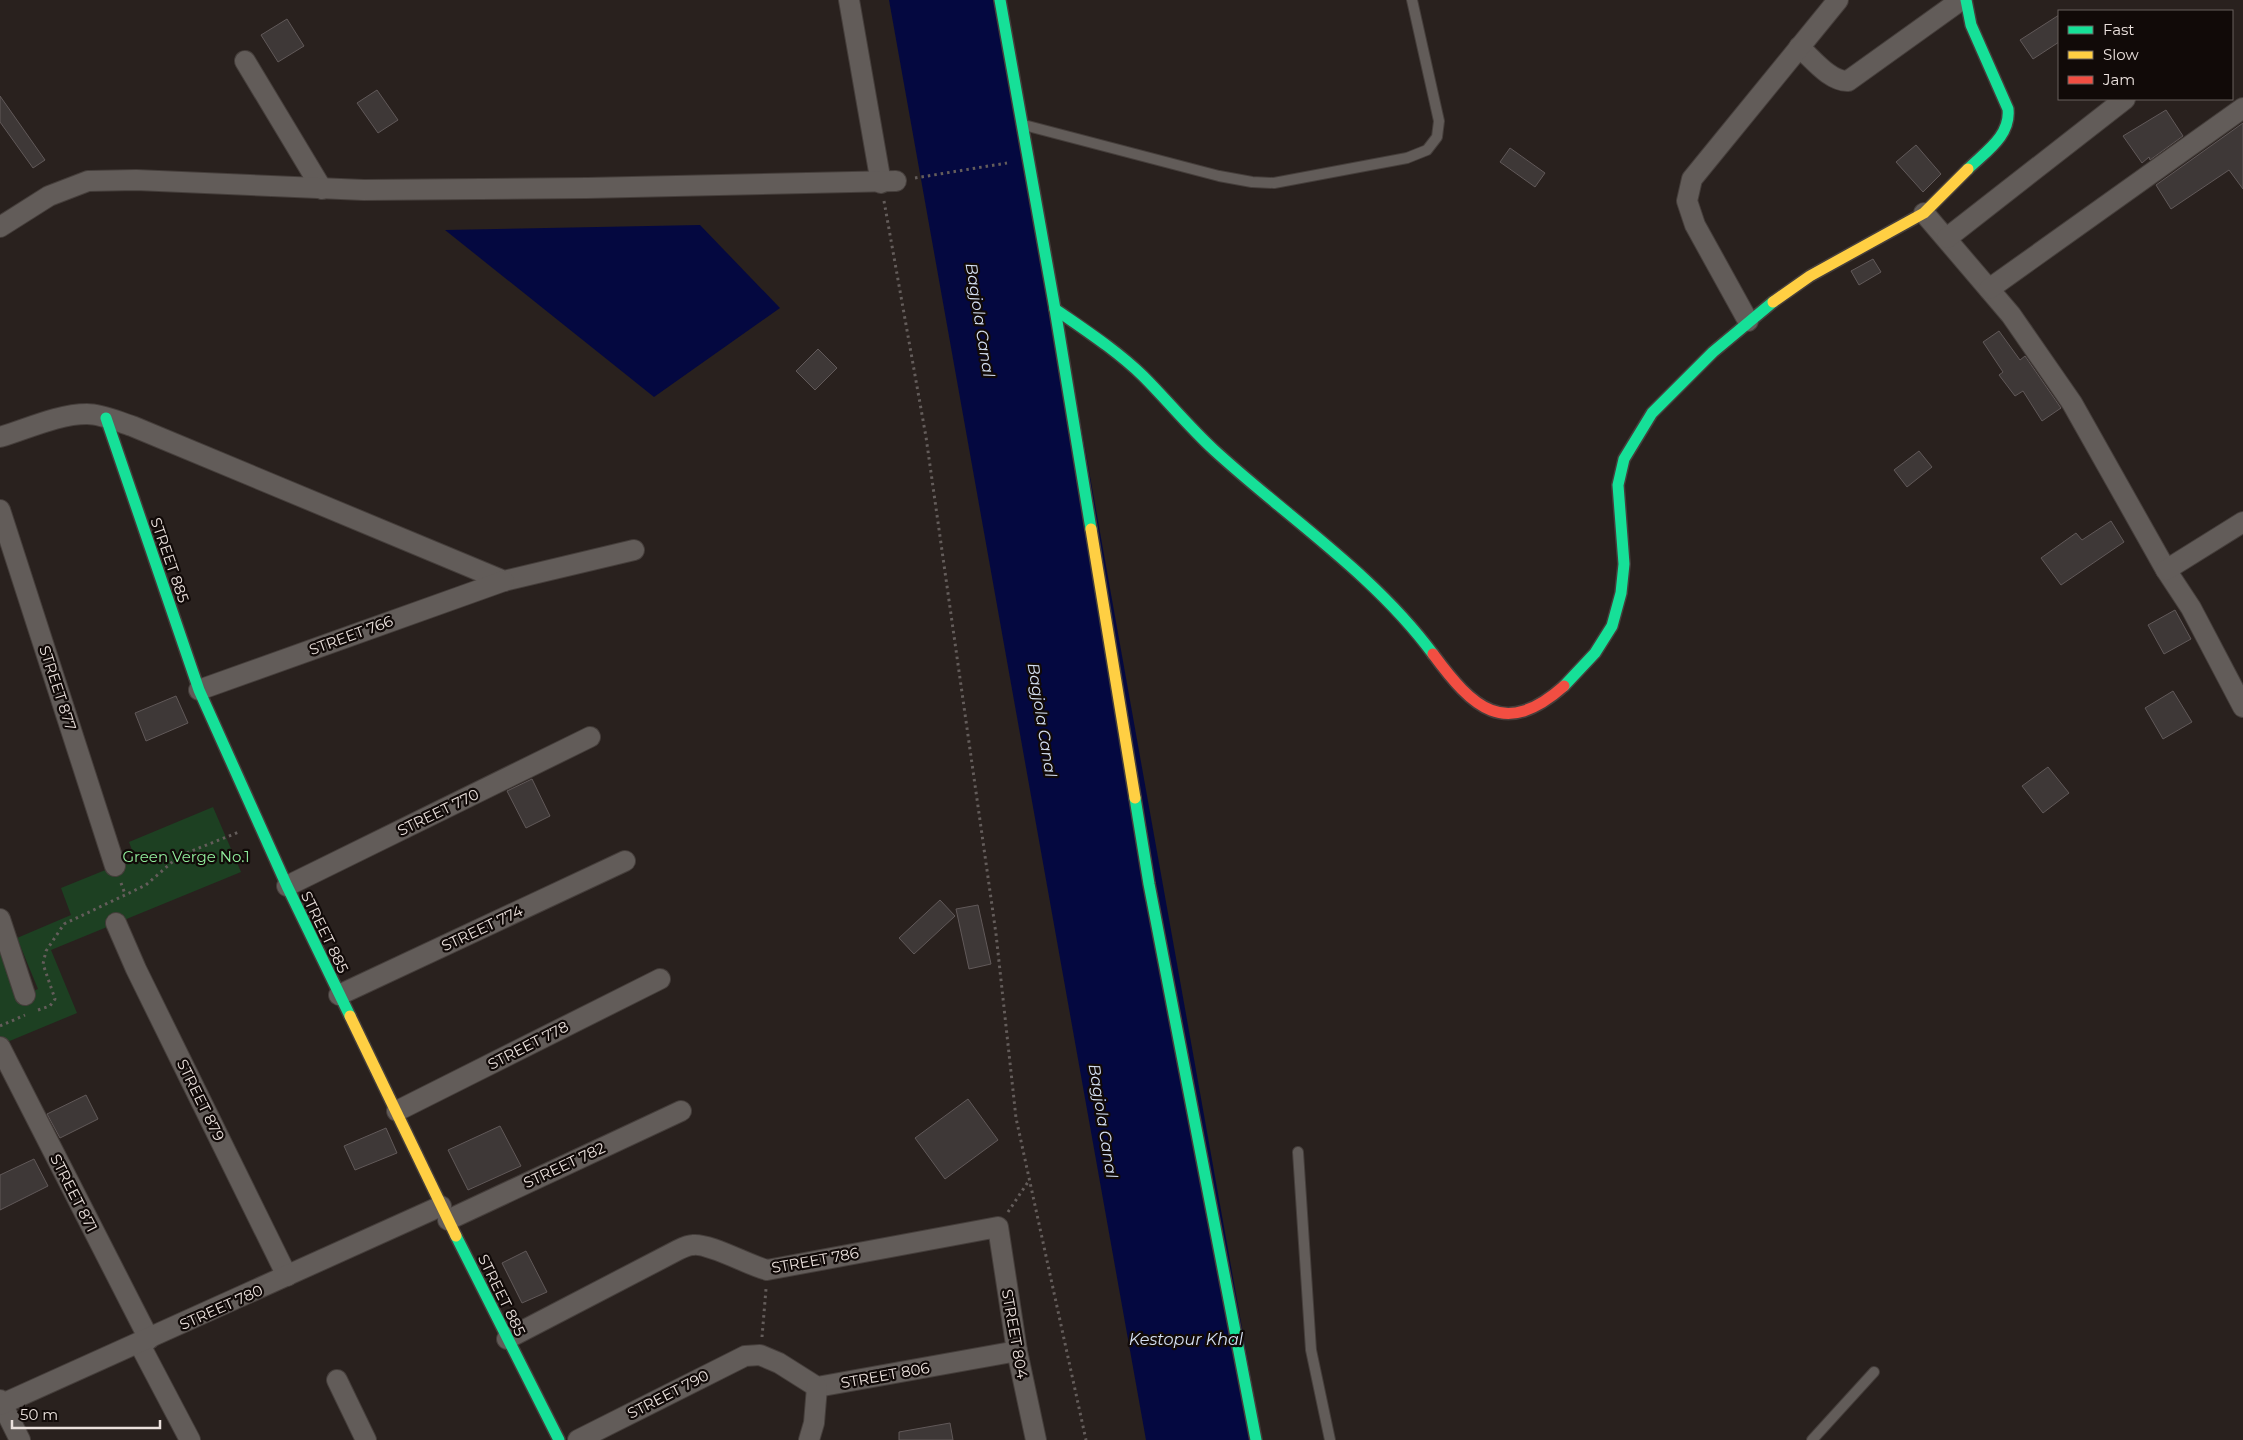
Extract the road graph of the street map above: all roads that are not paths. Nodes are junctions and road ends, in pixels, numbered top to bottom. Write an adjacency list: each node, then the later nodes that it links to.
1 (849, 0): 12 (street)
2 (1000, 0): 11 (street)
3 (1412, 0): 11 (lane)
4 (1838, 0): 7 (street)
5 (1961, 0): 7 (street)
6 (1966, 0): 13 (street)
7 (1799, 47): 18 (street)
8 (245, 61): 12 (street)
9 (2124, 100): 15 (street)
10 (2243, 108): 16 (street)
11 (1023, 125): 17 (street)
12 (322, 188): 14 (street)
13 (1924, 213): 15 (street); 18 (street)
14 (0, 227)
15 (1947, 238): 16 (street)
16 (1990, 289): 24 (street)
17 (1055, 309): 18 (street); 58 (street)
18 (1748, 321)
19 (106, 418): 20 (street); 25 (street); 26 (street, STREET 885)
20 (0, 437)
21 (0, 510): 30 (street, STREET 877)
22 (2243, 522): 24 (street)
23 (634, 550): 25 (street, STREET 766)
24 (2166, 570): 27 (street)
25 (504, 581): 26 (street, STREET 766)
26 (199, 690): 31 (street, STREET 885)
27 (2243, 707)
28 (590, 737): 31 (street, STREET 770)
29 (625, 861): 36 (street, STREET 774)
30 (115, 866)
31 (286, 886): 36 (street, STREET 885)
32 (0, 919): 35 (street)
33 (116, 923): 43 (street, STREET 879)
34 (660, 979): 38 (street, STREET 778)
35 (25, 995)
36 (338, 995): 38 (street, STREET 885)
37 (0, 1047): 45 (street, STREET 871)
38 (397, 1110): 41 (street, STREET 885)
39 (681, 1111): 41 (street, STREET 782)
40 (1298, 1152): 59 (lane)
41 (444, 1213): 43 (street, STREET 780); 44 (street, STREET 885)
42 (998, 1227): 44 (street, STREET 786); 46 (street, STREET 804)
43 (287, 1276): 45 (street, STREET 780)
44 (507, 1339): 54 (street, STREET 885)
45 (144, 1341): 50 (street, STREET 780); 52 (street, STREET 871)
46 (1017, 1352): 49 (street, STREET 806); 57 (street, STREET 804)
47 (1874, 1372): 60 (lane)
48 (337, 1380): 53 (street)
49 (817, 1387): 55 (street, STREET 790); 56 (street)
50 (1, 1403): 51 (street)
51 (20, 1440)
52 (190, 1440)
53 (366, 1440)
54 (559, 1440)
55 (578, 1440)
56 (809, 1440)
57 (1036, 1440)
58 (1256, 1440)
59 (1330, 1440)
60 (1812, 1440)

